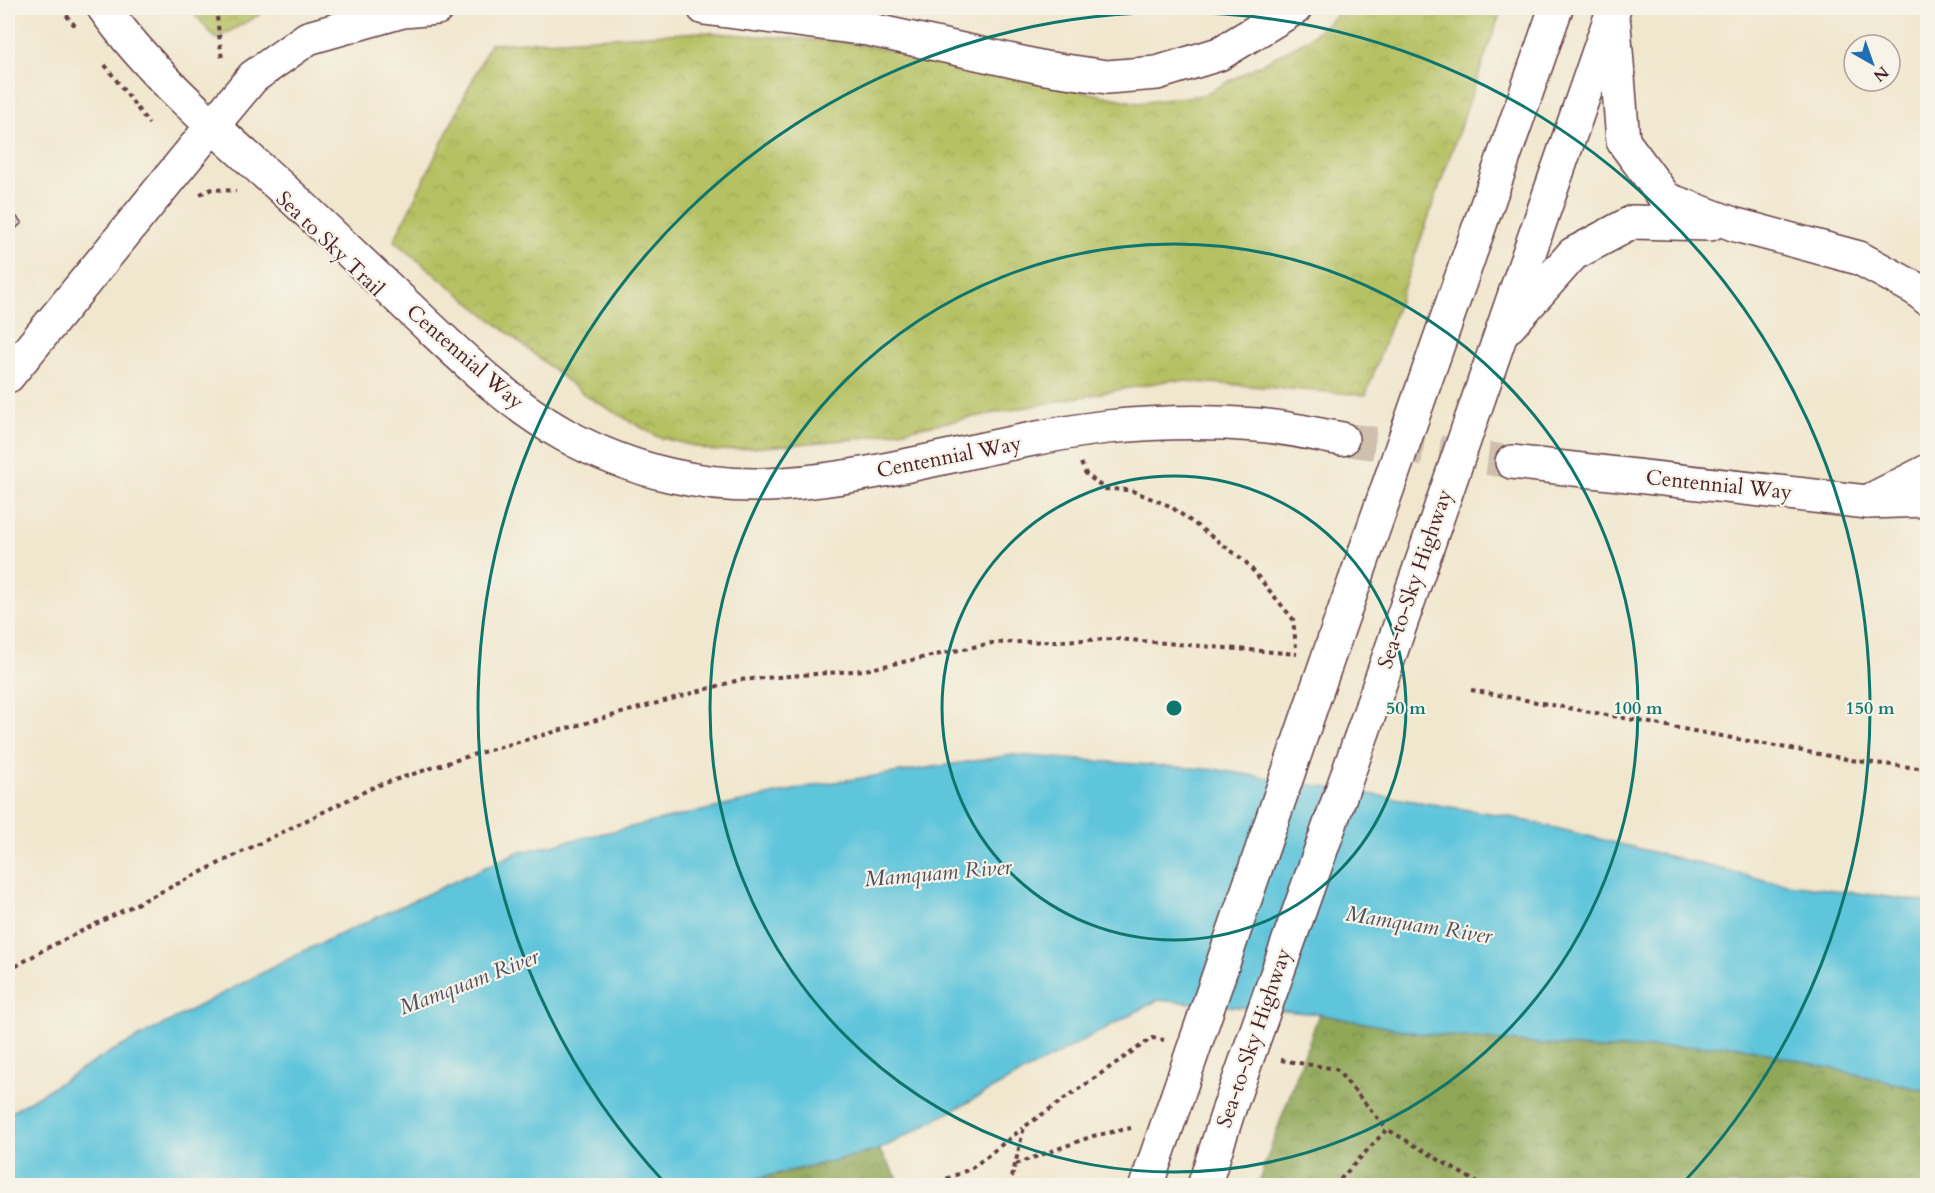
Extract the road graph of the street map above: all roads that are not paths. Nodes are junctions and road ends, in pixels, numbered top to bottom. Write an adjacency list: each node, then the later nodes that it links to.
1 (436, 8): 9 (main road)
2 (704, 8): 3 (main road)
3 (1295, 8)
4 (1543, 8): 8 (main road)
5 (1556, 8): 8 (main road)
6 (1614, 9): 10 (main road); 12 (main road, Sea-to-Sky Highway)
7 (112, 20): 9 (main road, Centennial Way)
8 (1545, 40): 19 (main road, bridge)
9 (213, 125): 13 (main road); 14 (main road, Centennial Way)
10 (1736, 225): 11 (main road); 12 (main road)
11 (1928, 299)
12 (1497, 339): 20 (main road, Sea-to-Sky Highway, bridge)
13 (8, 376)
14 (1342, 439)
15 (1512, 462): 18 (main road, Centennial Way)
16 (1928, 471): 18 (main road)
17 (1928, 500): 18 (main road, Centennial Way)
18 (1867, 502)
19 (1146, 1185)
20 (1204, 1185)

